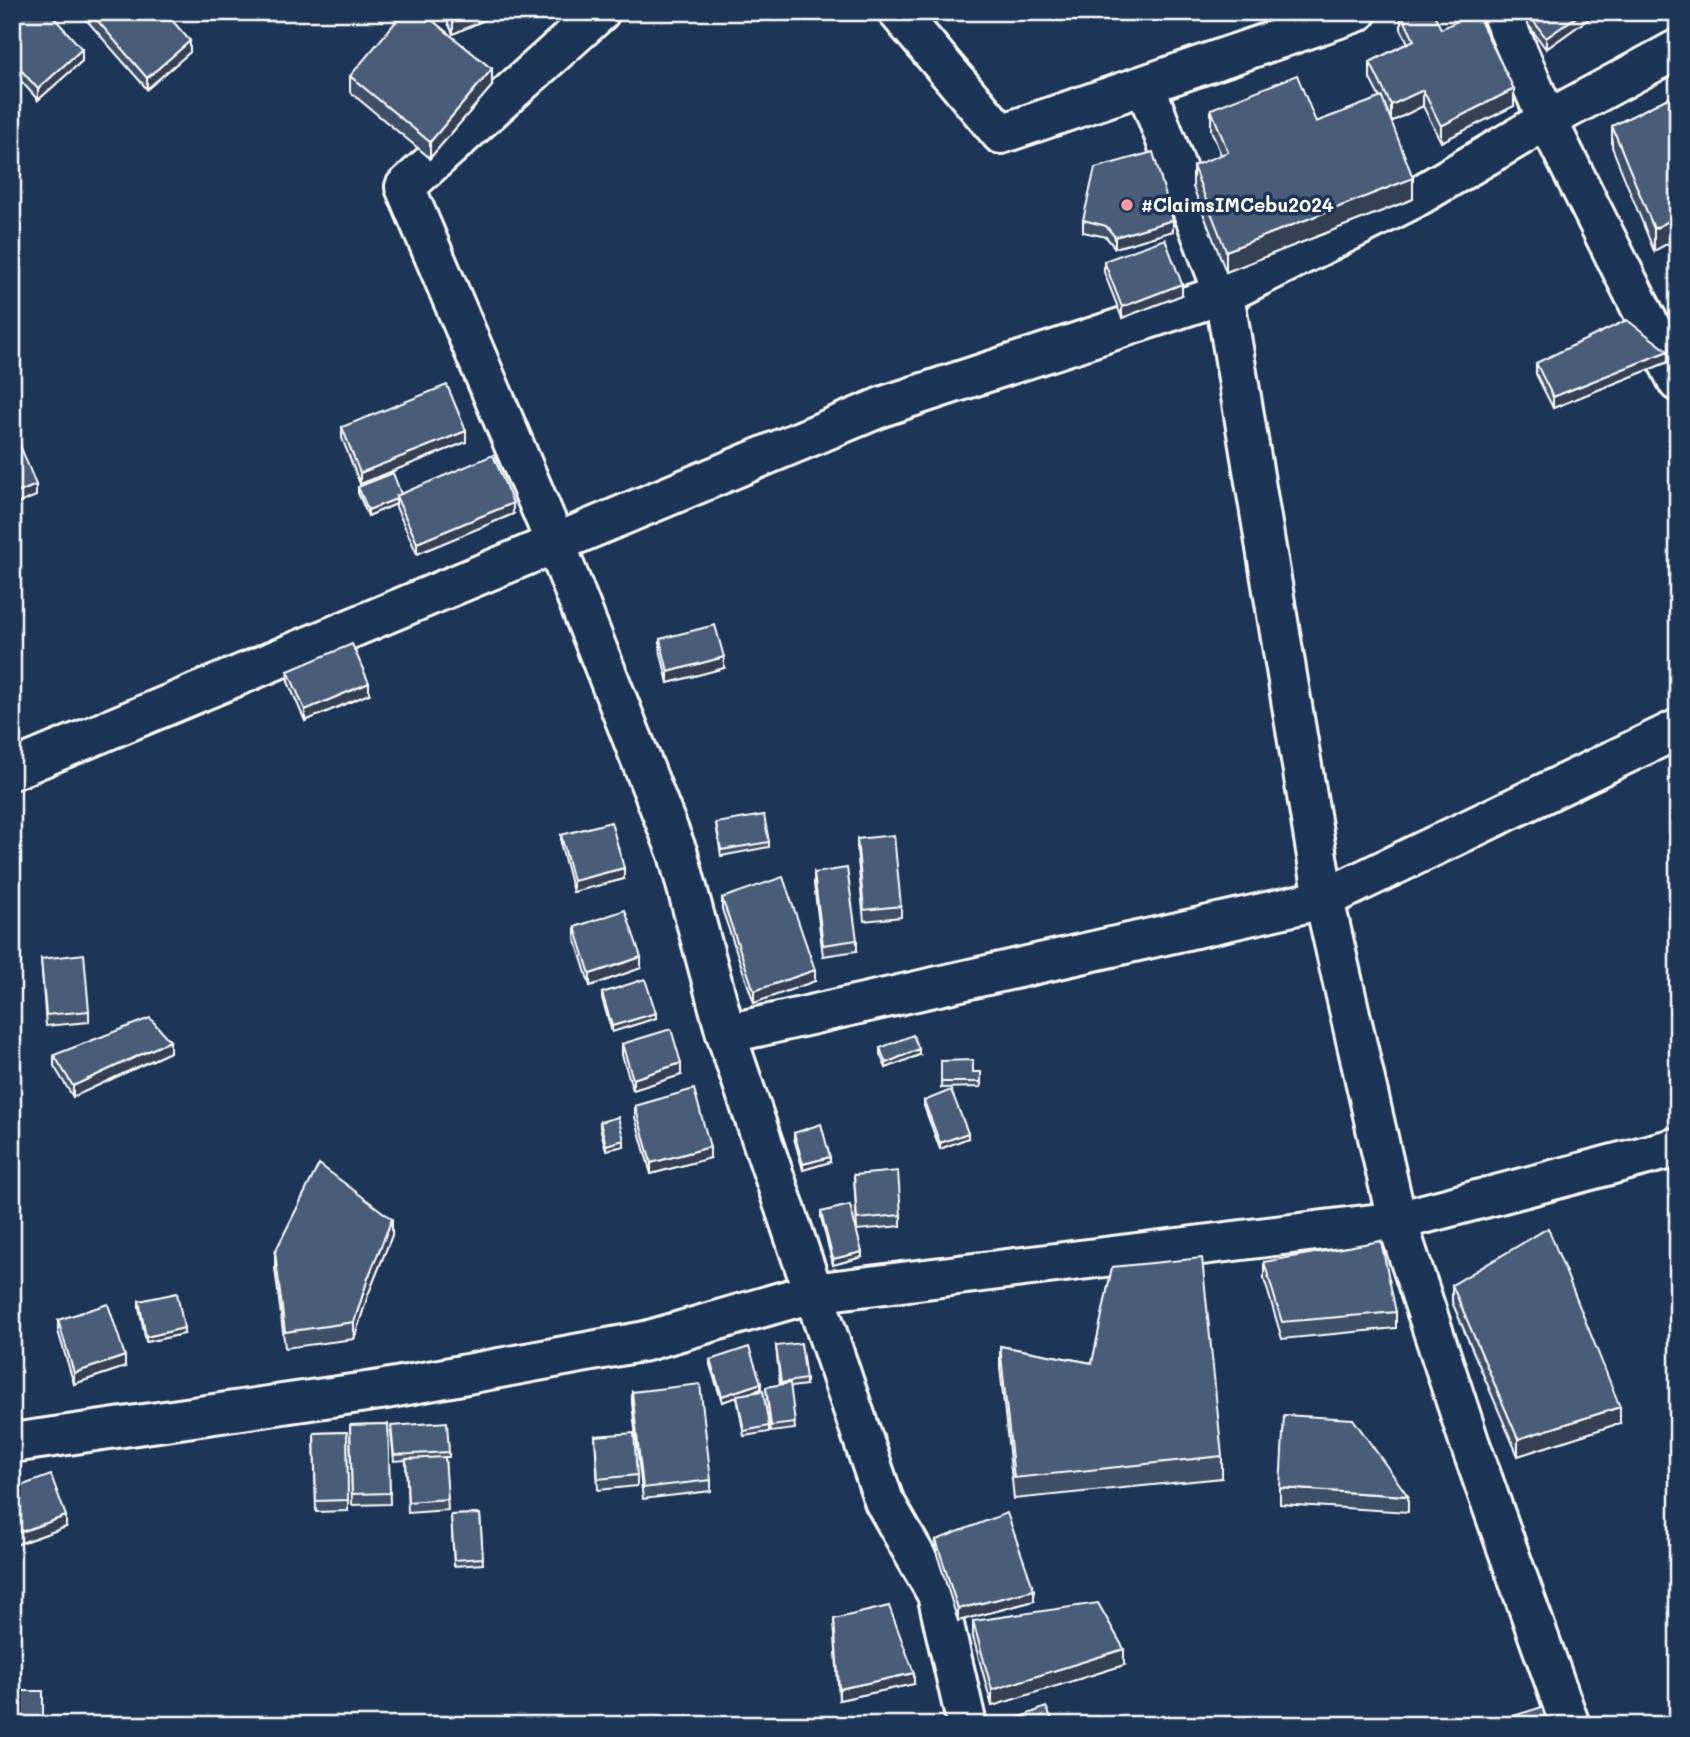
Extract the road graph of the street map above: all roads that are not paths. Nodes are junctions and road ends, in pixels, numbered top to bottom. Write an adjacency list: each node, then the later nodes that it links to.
1 (600, 12): 10 (street)
2 (898, 12): 6 (street)
3 (1357, 12): 6 (street)
4 (1501, 12): 7 (street)
5 (1678, 49): 7 (street)
6 (1145, 85): 8 (street)
7 (1547, 120): 8 (street); 9 (street)
8 (1224, 294): 10 (street); 13 (street)
9 (1678, 382)
10 (555, 542): 12 (street); 14 (street)
11 (1678, 729): 13 (street)
12 (12, 770)
13 (1324, 899): 14 (street); 16 (street)
14 (726, 1034): 17 (street)
15 (1678, 1147): 16 (street)
16 (1397, 1221): 17 (street); 20 (street)
17 (812, 1293): 18 (street); 19 (street)
18 (12, 1443)
19 (967, 1725)
20 (1570, 1725)

